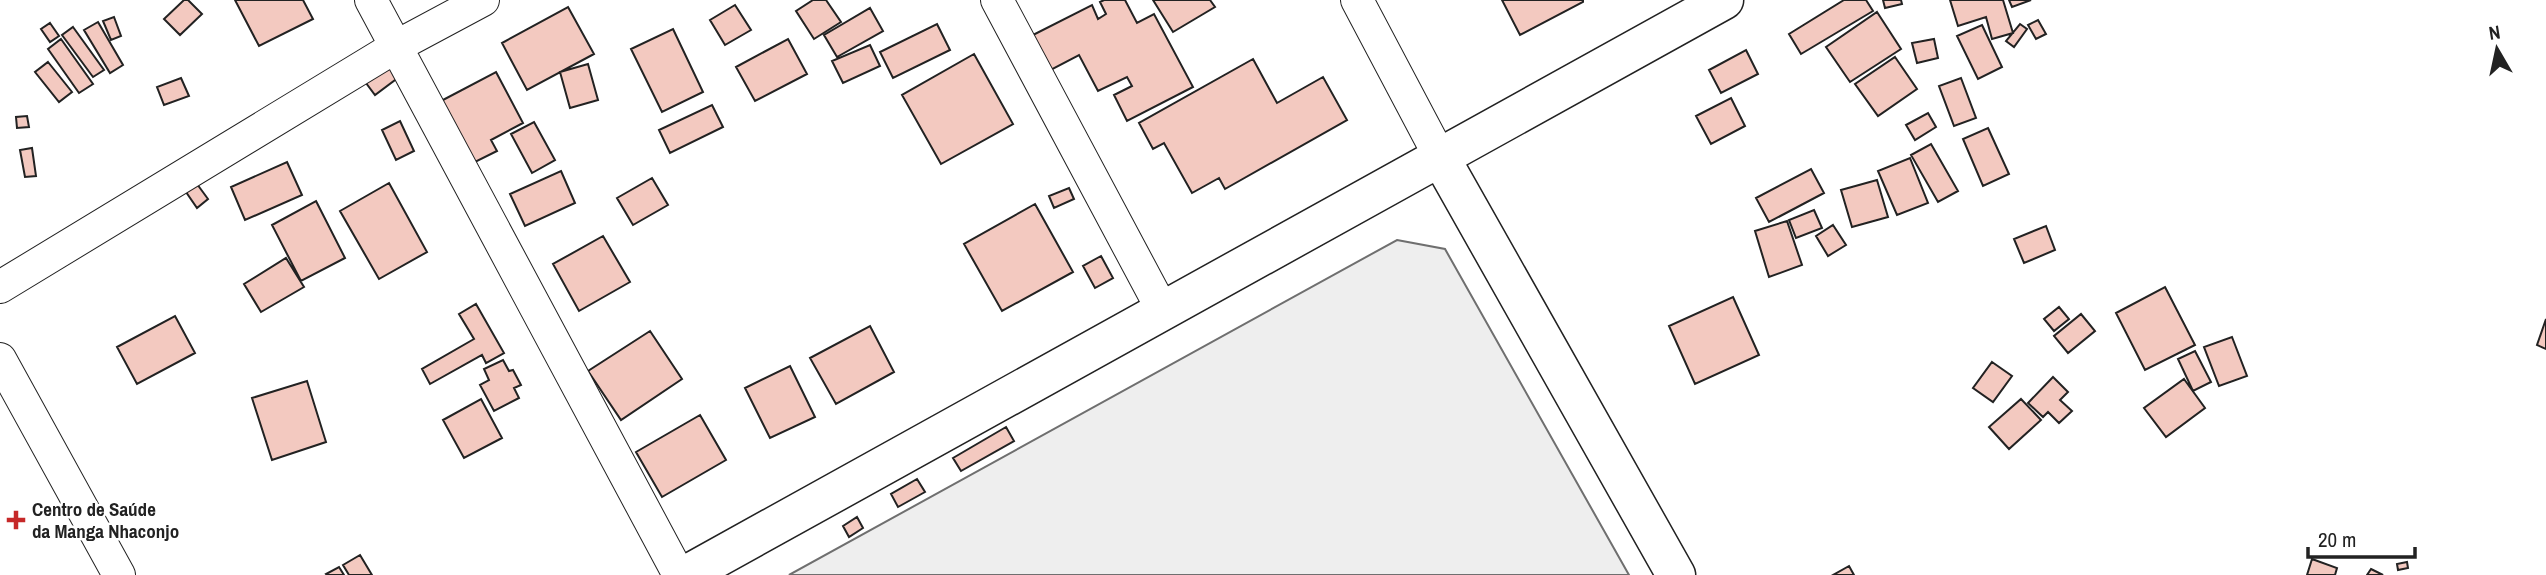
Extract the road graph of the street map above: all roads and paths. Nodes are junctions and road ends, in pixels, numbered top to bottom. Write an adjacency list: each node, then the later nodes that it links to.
1 (371, 0): 6 (street)
2 (483, 0): 6 (street)
3 (997, 0): 9 (street)
4 (1357, 0): 7 (street)
5 (1724, 0): 7 (street)
6 (397, 46): 8 (street); 12 (street)
7 (1440, 157): 9 (street); 14 (street)
8 (0, 287)
9 (1163, 311): 13 (street)
10 (0, 359): 11 (street)
11 (119, 575)
12 (679, 575)
13 (686, 575)
14 (1676, 575)

